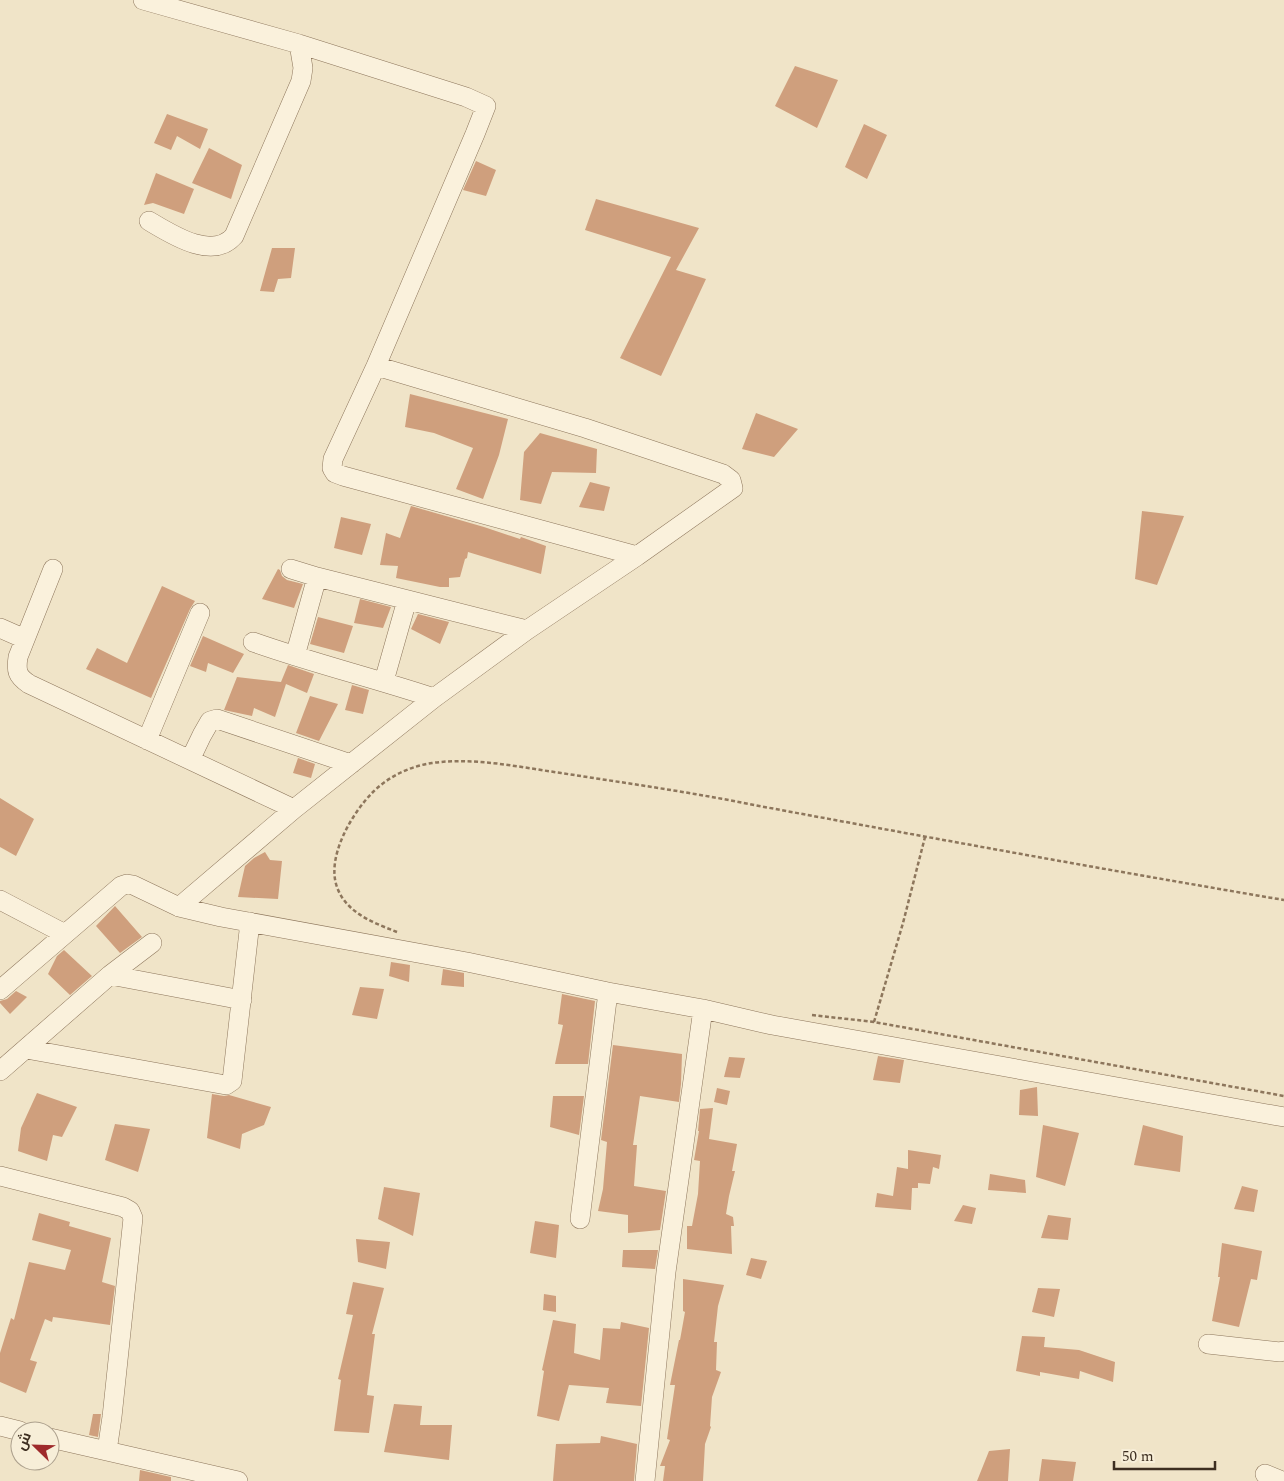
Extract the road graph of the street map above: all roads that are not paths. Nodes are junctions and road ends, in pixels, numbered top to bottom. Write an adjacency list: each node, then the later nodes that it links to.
1 (143, 0): 2 (street)
2 (299, 44): 3 (street); 4 (street)
3 (149, 221)
4 (376, 366): 5 (street); 5 (street)
5 (637, 556): 12 (street)
6 (53, 569): 13 (street)
7 (291, 569): 8 (street)
8 (316, 577): 9 (street); 15 (street)
9 (407, 600): 12 (street); 16 (street)
10 (200, 613): 18 (street)
11 (0, 628): 13 (street)
12 (527, 630): 17 (street)
13 (25, 639): 18 (street)
14 (253, 642): 15 (street)
15 (295, 656): 16 (street)
16 (384, 681): 17 (street)
17 (434, 698): 20 (street)
18 (147, 740): 19 (street)
19 (190, 760): 20 (street); 21 (street)
20 (351, 764): 21 (street)
21 (294, 809): 23 (street)
22 (0, 900): 25 (street)
23 (179, 907): 24 (street); 25 (street)
24 (250, 922): 29 (street); 30 (street)
25 (65, 934): 28 (street)
26 (152, 943): 27 (street)
27 (110, 975): 30 (street); 32 (street)
28 (0, 990)
29 (608, 992): 31 (street); 36 (street)
30 (242, 1000): 32 (street)
31 (704, 1009): 34 (street); 42 (street)
32 (26, 1048): 33 (street)
33 (0, 1071)
34 (1284, 1117)
35 (0, 1176): 40 (street)
36 (580, 1219)
37 (1208, 1344): 38 (street)
38 (1284, 1351)
39 (60, 1440): 40 (street)
40 (107, 1451): 41 (street)
41 (238, 1481)
42 (645, 1481)

